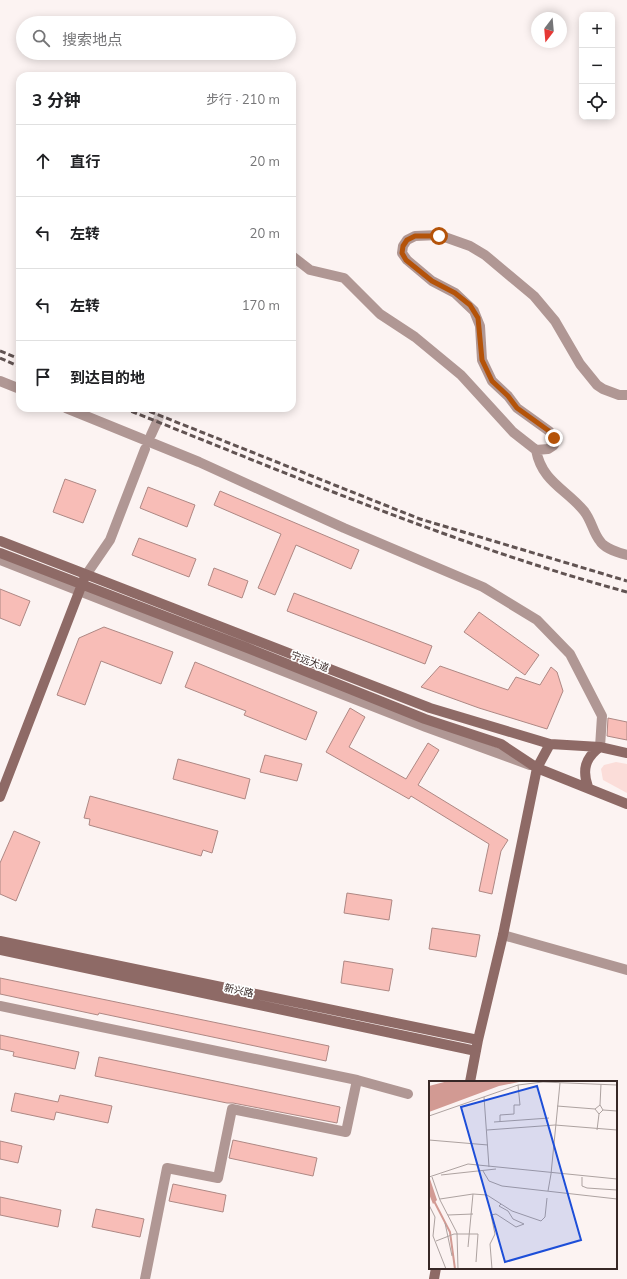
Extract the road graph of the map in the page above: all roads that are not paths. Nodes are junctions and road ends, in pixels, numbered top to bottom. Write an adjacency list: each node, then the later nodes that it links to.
1 (296, 259): 9 (street)
2 (0, 381): 3 (street)
3 (16, 387)
4 (627, 395): 9 (street)
5 (76, 412): 17 (street)
6 (156, 424): 7 (street)
7 (151, 435)
8 (145, 449): 14 (street)
9 (536, 450): 12 (street)
10 (0, 541): 14 (main road, 宁远大道)
11 (0, 553): 15 (main road, 宁远大道)
12 (627, 555)
13 (0, 560): 15 (street, 宁远大道)
14 (86, 575): 15 (main road); 16 (main road, 宁远大道)
15 (82, 588): 19 (main road, 宁远大道); 21 (main road)
16 (550, 744): 17 (main road, 宁远大道); 19 (main road)
17 (600, 747): 18 (main road, 宁远大道); 20 (main road)
18 (627, 752)
19 (537, 768): 20 (main road, 宁远大道); 23 (main road)
20 (588, 787): 22 (main road, 宁远大道)
21 (0, 797)
22 (627, 804)
23 (503, 935): 26 (street); 28 (main road)
24 (0, 941): 28 (main road, 新兴路)
25 (0, 950): 29 (main road, 新兴路)
26 (627, 970)
27 (0, 1006): 30 (street)
28 (478, 1040): 29 (main road)
29 (476, 1051): 31 (main road)
30 (357, 1080): 32 (street); 34 (street)
31 (470, 1081)
32 (408, 1094)
33 (436, 1269): 35 (main road)
34 (145, 1279)
35 (434, 1279)

